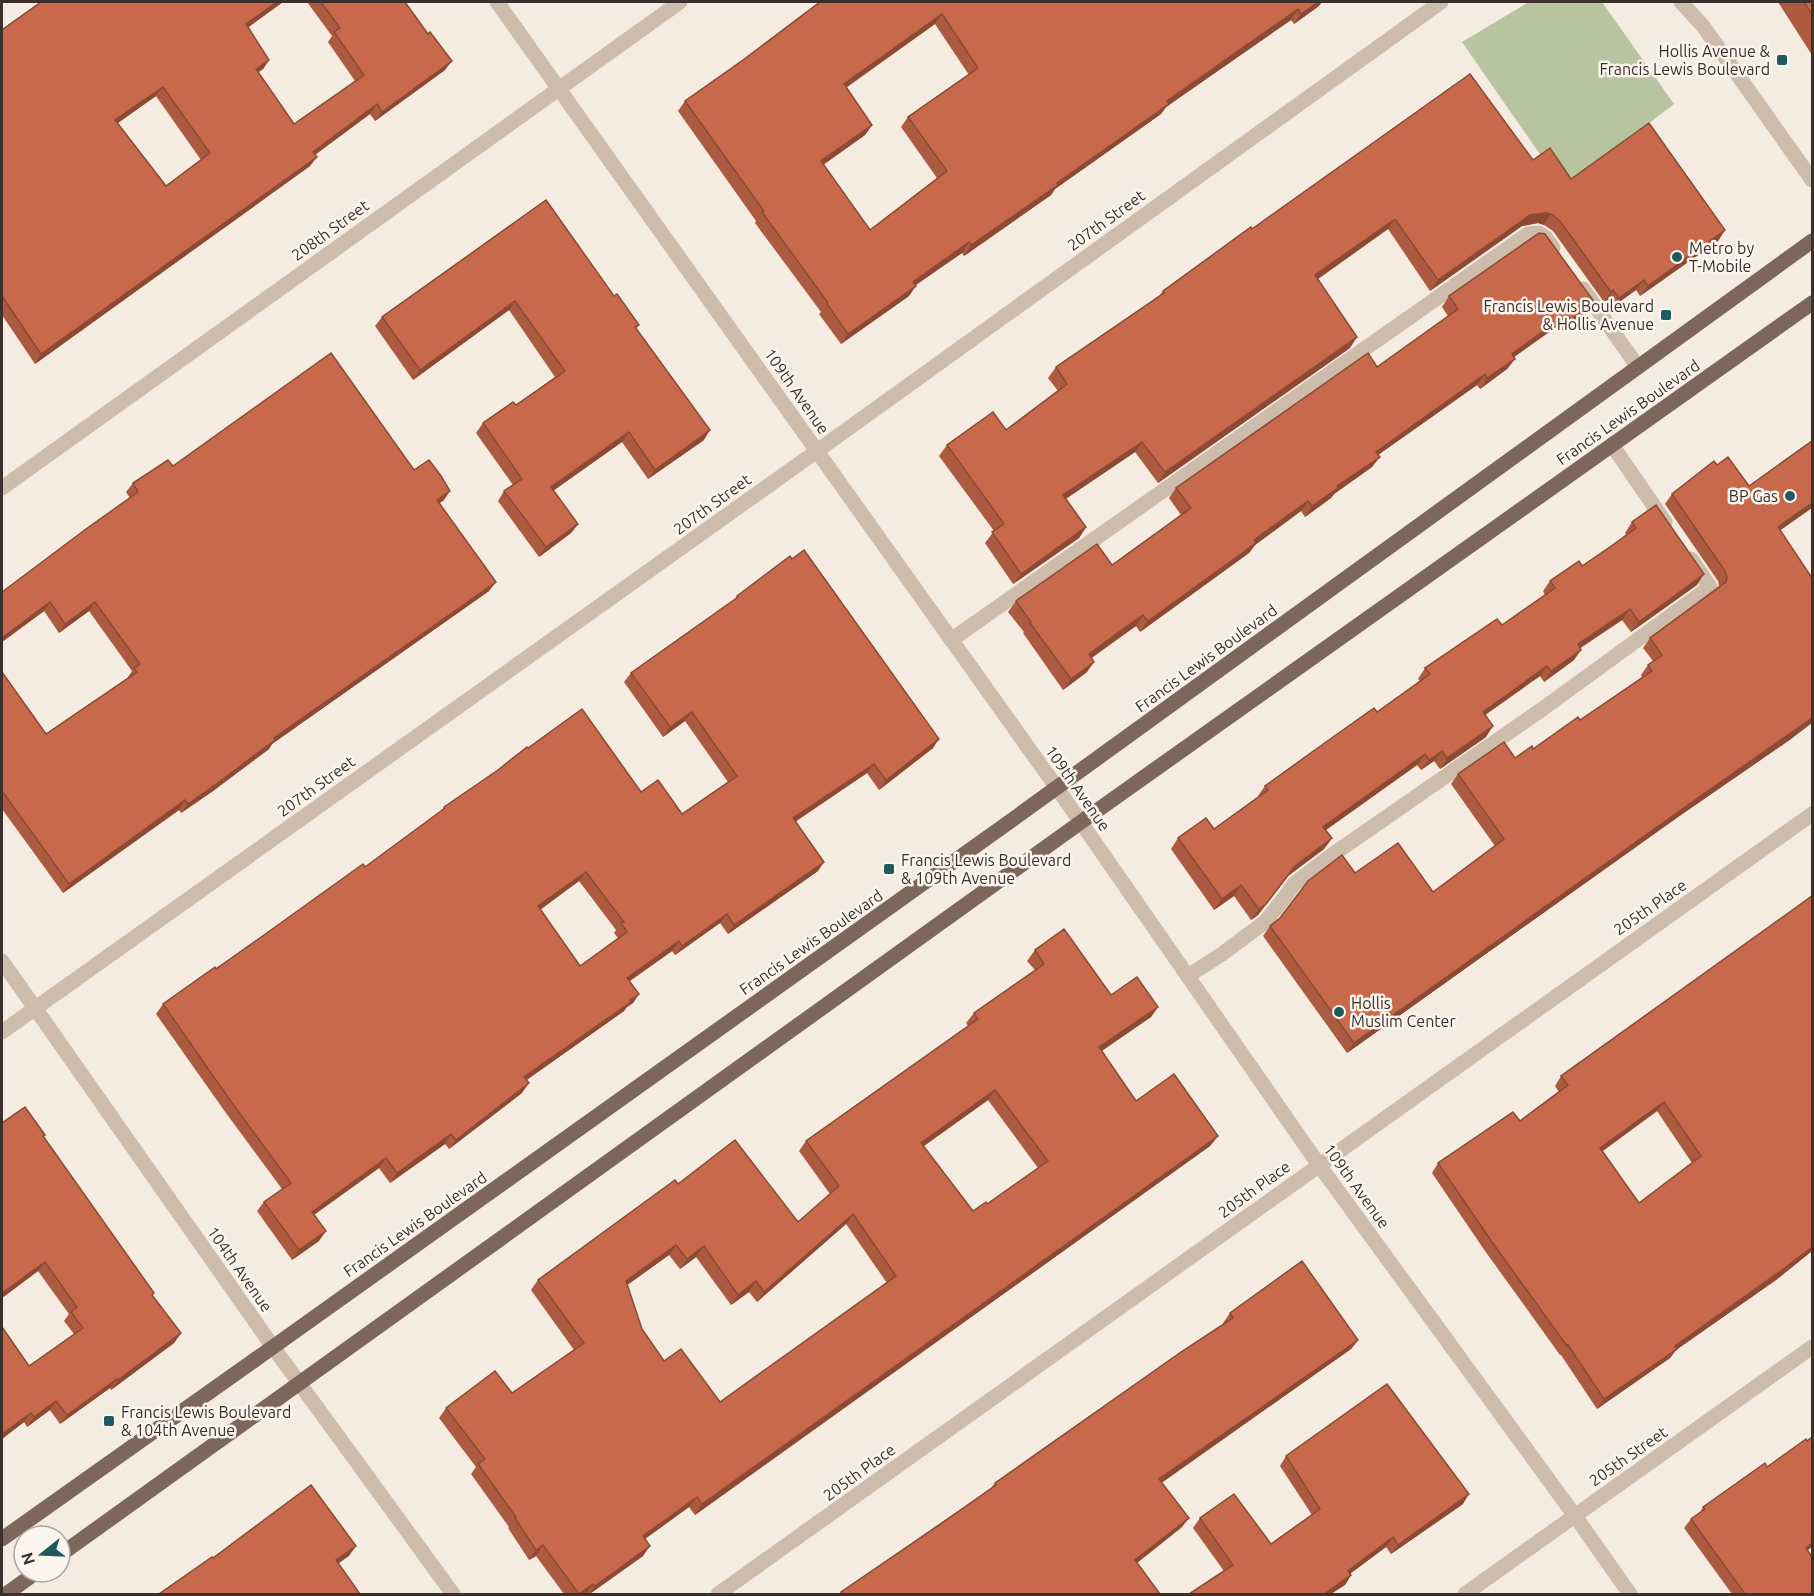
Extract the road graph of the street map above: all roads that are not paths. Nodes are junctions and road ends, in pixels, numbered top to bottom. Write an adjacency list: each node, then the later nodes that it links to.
1 (497, 2): 5 (street, 109th Avenue)
2 (680, 2): 5 (street, 208th Street)
3 (1441, 2): 13 (street, 207th Street)
4 (1682, 2): 6 (street)
5 (559, 88): 13 (street, 109th Avenue); 14 (street, 208th Street)
6 (1812, 180)
7 (1812, 241): 11 (main road, Francis Lewis Boulevard)
8 (1559, 256): 17 (street)
9 (1572, 275): 11 (street)
10 (1812, 303): 12 (main road, Francis Lewis Boulevard)
11 (1638, 367): 18 (main road, Francis Lewis Boulevard)
12 (1612, 445): 15 (street); 20 (main road, Francis Lewis Boulevard)
13 (817, 451): 17 (street, 109th Avenue); 23 (street, 207th Street)
14 (2, 488)
15 (1672, 532)
16 (1684, 550): 22 (street)
17 (951, 640): 18 (street, 109th Avenue)
18 (1057, 788): 20 (street, 109th Avenue); 26 (main road, Francis Lewis Boulevard)
19 (1812, 814): 25 (street, 205th Place)
20 (1081, 822): 22 (street, 109th Avenue); 28 (main road, Francis Lewis Boulevard)
21 (2, 961): 23 (street, 104th Avenue)
22 (1188, 976): 25 (street, 109th Avenue)
23 (35, 1008): 24 (street, 207th Street); 26 (street, 104th Avenue)
24 (2, 1032)
25 (1319, 1165): 29 (street, 109th Avenue); 35 (street, 205th Place)
26 (273, 1347): 28 (street, 104th Avenue); 30 (main road, Francis Lewis Boulevard)
27 (1812, 1347): 29 (street, 205th Street)
28 (300, 1383): 31 (main road, Francis Lewis Boulevard); 34 (street, 104th Avenue)
29 (1575, 1516): 36 (street, 205th Street); 37 (street, 109th Avenue)
30 (2, 1539)
31 (72, 1547)
32 (20, 1584): 33 (main road)
33 (6, 1594)
34 (453, 1594)
35 (718, 1594)
36 (1465, 1594)
37 (1630, 1594)

